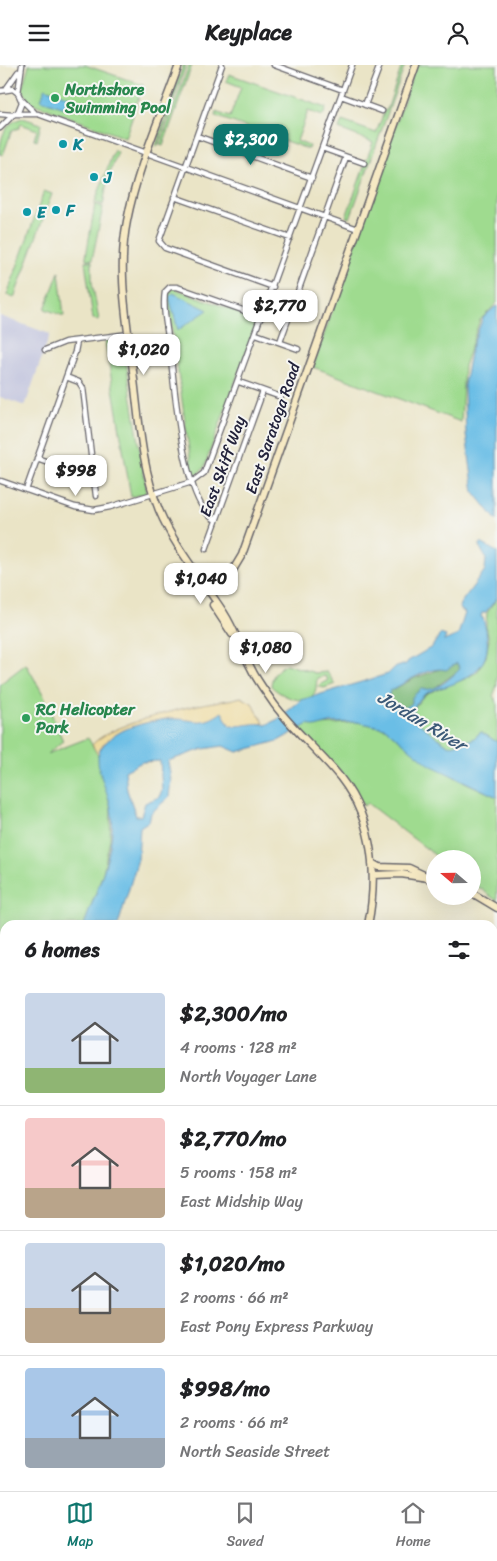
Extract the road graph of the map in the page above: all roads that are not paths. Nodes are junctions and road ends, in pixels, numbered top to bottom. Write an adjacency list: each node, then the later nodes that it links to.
1 (179, 65): 22 (main road)
2 (222, 65): 20 (street)
3 (274, 65): 9 (street)
4 (352, 65): 9 (street)
5 (380, 65): 14 (street)
6 (416, 65): 30 (main road, East Saratoga Road)
7 (21, 66): 8 (street); 11 (street)
8 (6, 89): 10 (street); 11 (street)
9 (343, 90): 12 (street)
10 (0, 91)
11 (18, 93): 13 (street)
12 (341, 96): 14 (street); 21 (street)
13 (22, 99): 17 (street); 18 (street)
14 (365, 105): 15 (street)
15 (382, 111)
16 (0, 113): 18 (street)
17 (38, 113): 18 (street); 22 (street)
18 (15, 115): 19 (street)
19 (0, 128)
20 (197, 136): 25 (street); 26 (street)
21 (322, 148): 23 (street); 26 (street)
22 (148, 153): 25 (street); 34 (main road)
23 (346, 157): 24 (street); 29 (street)
24 (364, 163)
25 (186, 167): 27 (street); 28 (street)
26 (312, 177): 28 (street)
27 (174, 197): 31 (street); 32 (street)
28 (301, 208): 29 (street); 31 (street)
29 (325, 217): 30 (street); 37 (street)
30 (358, 229): 54 (main road, East Saratoga Road)
31 (290, 238): 32 (street)
32 (273, 287): 33 (street)
33 (262, 317): 35 (street); 47 (street)
34 (128, 334): 36 (street); 49 (main road)
35 (256, 334): 37 (street); 41 (street)
36 (77, 341): 39 (street); 40 (street)
37 (280, 342): 38 (street)
38 (298, 349)
39 (45, 350)
40 (66, 377): 44 (street); 45 (street)
41 (239, 382): 42 (street); 47 (street)
42 (263, 391): 43 (street); 51 (street, East Skiff Way)
43 (281, 397)
44 (38, 458): 45 (street); 48 (street)
45 (93, 473): 50 (street)
46 (1, 481): 48 (street)
47 (192, 482): 49 (street); 51 (street)
48 (26, 490): 49 (street)
49 (153, 493): 53 (main road)
50 (96, 496)
51 (216, 520): 52 (street, East Skiff Way)
52 (206, 549)
53 (183, 555): 54 (main road); 55 (main road)
54 (210, 593): 55 (main road)
55 (239, 643): 56 (main road)
56 (372, 863): 57 (main road); 58 (main road)
57 (373, 875): 59 (main road); 62 (main road)
58 (426, 876)
59 (426, 878)
60 (481, 898): 61 (main road)
61 (497, 908)
62 (368, 920)

